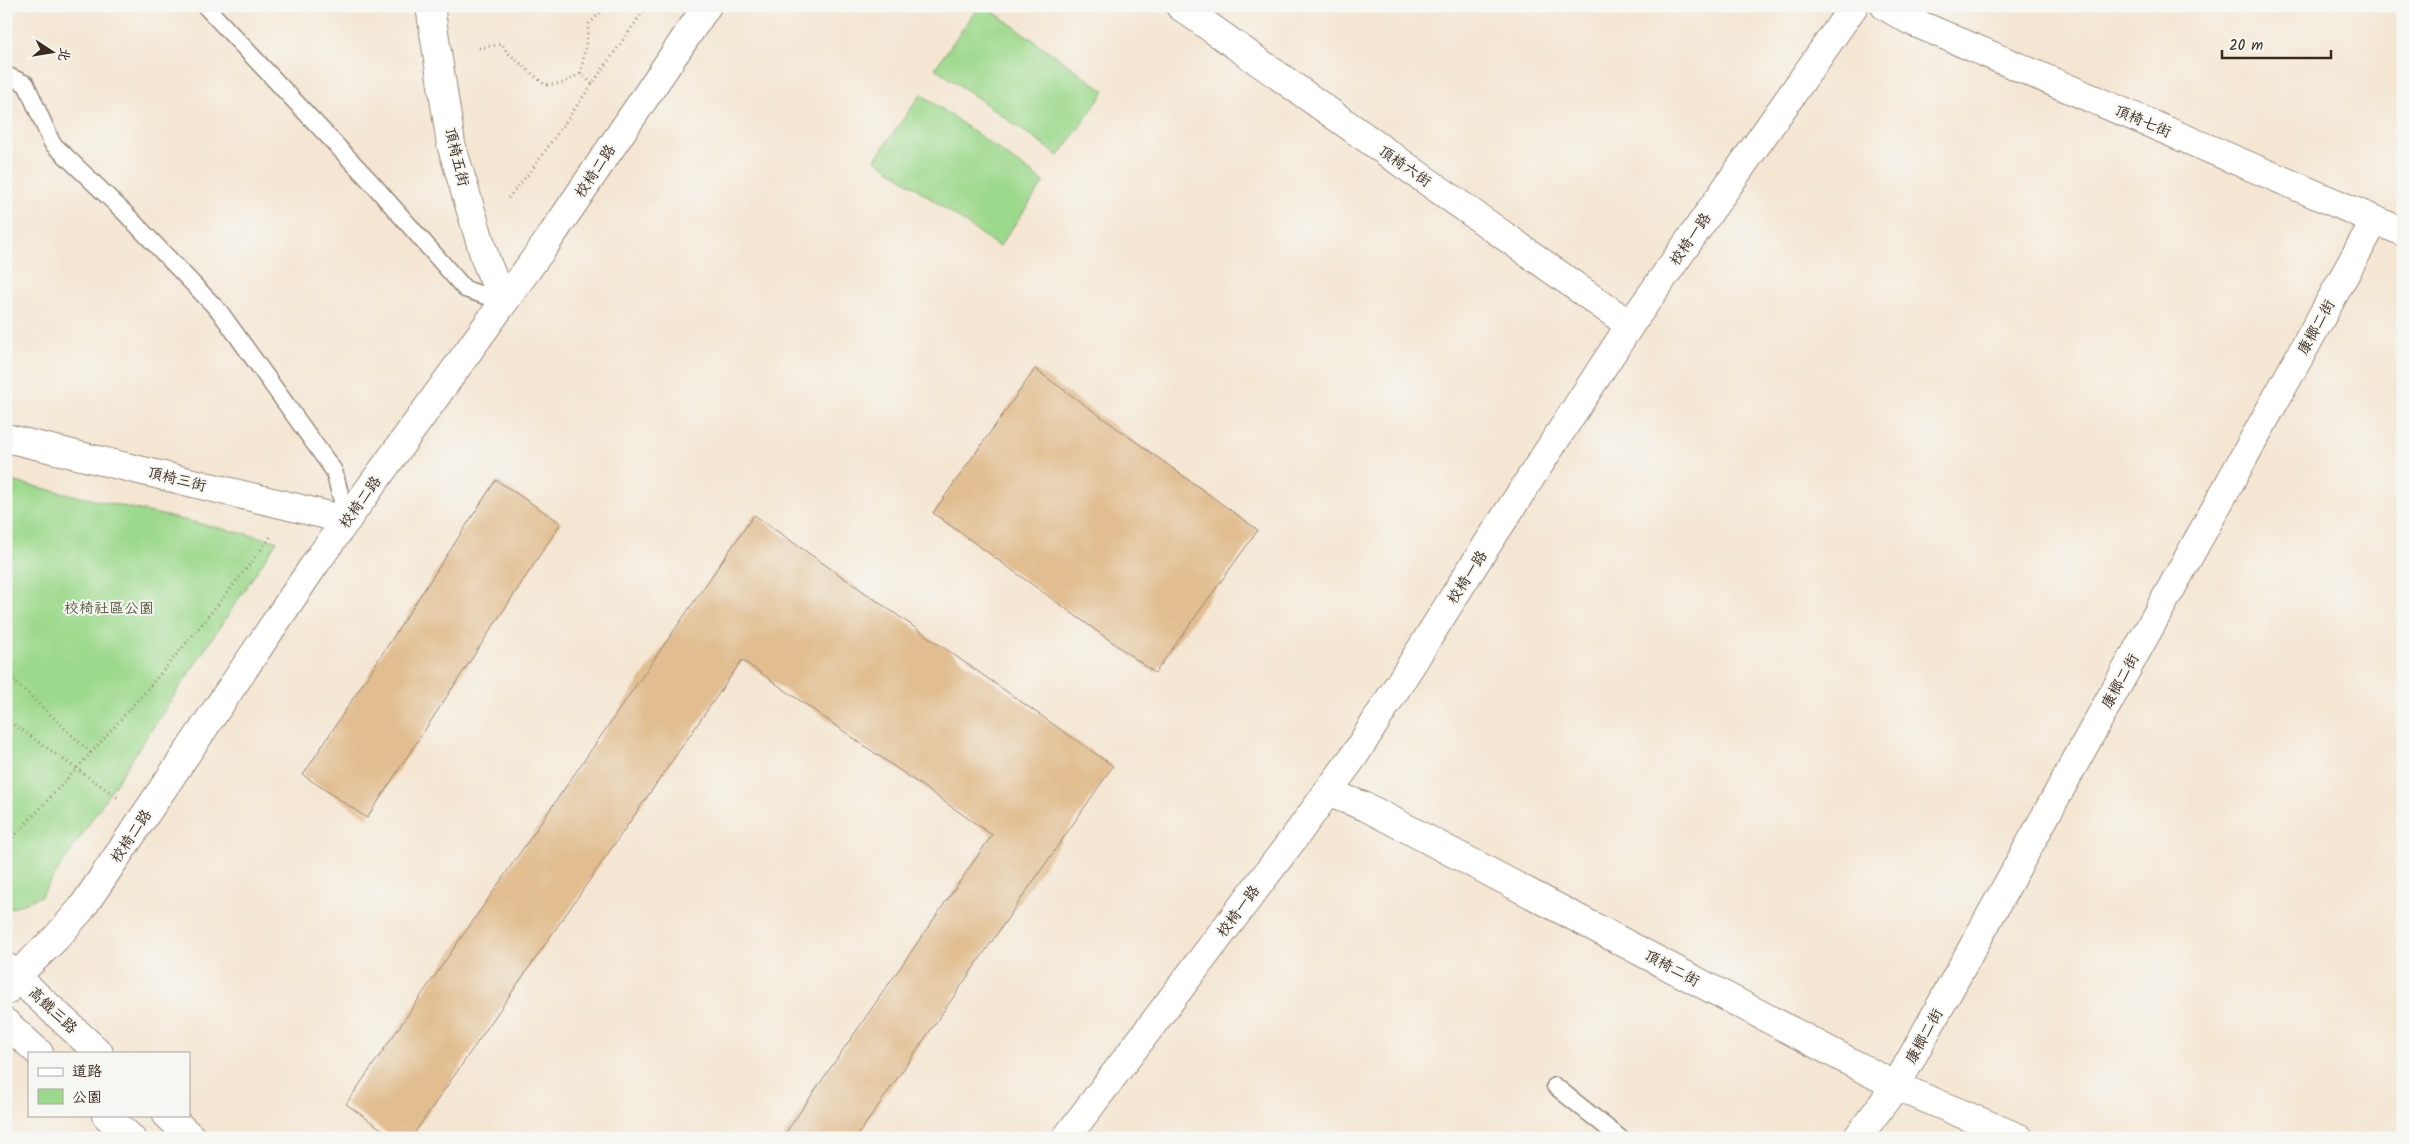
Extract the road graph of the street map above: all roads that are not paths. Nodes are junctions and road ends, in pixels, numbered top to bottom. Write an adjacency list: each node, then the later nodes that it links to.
1 (205, 6): 10 (lane)
2 (430, 6): 10 (street, 頂椅五街)
3 (707, 6): 10 (street, 校椅二路)
4 (1180, 6): 11 (street, 頂椅六街)
5 (1854, 6): 11 (street, 校椅一路)
6 (1884, 6): 8 (street, 頂椅七街)
7 (6, 75): 13 (lane)
8 (2375, 220): 9 (street, 頂椅七街); 20 (street, 康榔二街)
9 (2403, 232)
10 (503, 302): 13 (street, 校椅二路)
11 (1630, 325): 14 (street, 校椅一路)
12 (6, 438): 13 (street, 頂椅三街)
13 (347, 520): 15 (street, 校椅二路)
14 (1327, 792): 20 (street, 頂椅二街); 25 (street, 校椅一路)
15 (10, 978): 18 (street, 高鐵三路)
16 (6, 1023): 17 (street)
17 (38, 1052)
18 (98, 1052)
19 (1555, 1086): 26 (lane)
20 (1896, 1086): 27 (street, 康榔二街); 28 (street, 頂椅二街)
21 (107, 1116): 23 (street)
22 (168, 1116): 24 (street)
23 (131, 1138)
24 (192, 1138)
25 (1066, 1138)
26 (1620, 1138)
27 (1858, 1138)
28 (2019, 1138)

